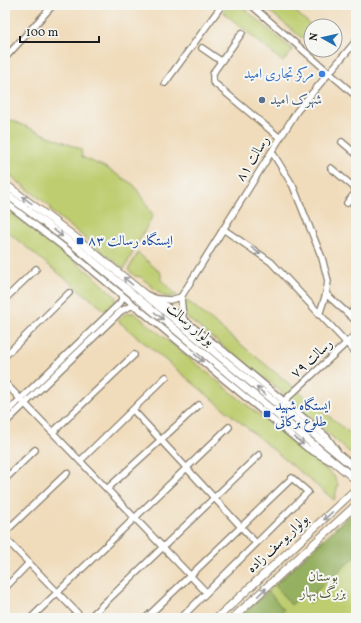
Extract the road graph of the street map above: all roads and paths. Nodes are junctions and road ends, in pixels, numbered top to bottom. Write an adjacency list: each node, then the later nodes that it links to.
1 (53, 5): 7 (street)
2 (222, 5): 10 (street)
3 (252, 5): 9 (street)
4 (242, 33): 8 (street)
5 (356, 41): 9 (street, رسالت ۸۱)
6 (202, 48): 8 (street)
7 (5, 58)
8 (221, 61): 12 (street)
9 (329, 72): 11 (street); 12 (street, رسالت ۸۱)
10 (165, 83)
11 (356, 96)
12 (280, 138): 14 (street, رسالت ۸۱)
13 (342, 142): 15 (street)
14 (272, 152): 22 (street, رسالت ۸۱); 27 (street)
15 (356, 154)
16 (331, 168): 18 (street)
17 (5, 184): 24 (main road, بولوار رسالت, one-way to 17)
18 (356, 190): 21 (street)
19 (5, 192): 61 (main road, بولوار رسالت, one-way to 61)
20 (5, 202): 26 (street)
21 (347, 203)
22 (224, 229): 28 (street, رسالت ۸۱); 34 (street, one-way to 34)
23 (36, 269): 29 (street)
24 (141, 292): 30 (street); 56 (main road, بولوار رسالت, one-way to 24)
25 (69, 293): 42 (street)
26 (121, 294): 32 (street); 33 (street)
27 (326, 294): 34 (street); 35 (street)
28 (181, 297): 30 (street); 36 (street)
29 (5, 299)
30 (157, 299): 36 (street)
31 (356, 306): 35 (street)
32 (137, 307): 33 (street); 61 (street, one-way to 61)
33 (118, 309): 45 (street); 47 (street)
34 (319, 314): 39 (street)
35 (350, 314): 37 (street)
36 (183, 318): 46 (street)
37 (356, 321)
38 (356, 334): 39 (street, رسالت ۷۹)
39 (347, 343): 40 (street); 46 (street, رسالت ۷۹)
40 (356, 353)
41 (134, 355): 53 (street)
42 (5, 356)
43 (166, 377): 49 (street)
44 (5, 383): 45 (street)
45 (21, 399): 47 (street); 50 (street)
46 (284, 401): 56 (street)
47 (25, 404): 51 (street); 53 (street)
48 (199, 405): 54 (street)
49 (133, 410): 54 (street); 58 (street)
50 (5, 414)
51 (5, 423)
52 (229, 427): 59 (street)
53 (53, 432): 58 (street)
54 (160, 440): 59 (street); 65 (street)
55 (35, 450): 63 (street)
56 (340, 454): 60 (main road, بولوار رسالت)
57 (259, 455): 67 (street)
58 (80, 461): 65 (street)
59 (186, 468): 67 (street); 69 (street)
60 (356, 469)
61 (345, 470): 64 (main road, بولوار رسالت)
62 (67, 473): 71 (street)
63 (5, 479)
64 (356, 480)
65 (107, 489): 69 (street)
66 (356, 489): 85 (main road, بولوار یوسف زاده, one-way to 85)
67 (214, 497): 70 (street); 74 (street)
68 (356, 505): 86 (main road, بولوار یوسف زاده, one-way to 68)
69 (134, 517): 74 (street); 78 (street)
70 (242, 527): 73 (street); 73 (street); 76 (street)
71 (5, 532)
72 (5, 538): 75 (street)
73 (256, 543): 79 (street)
74 (163, 548): 76 (street); 82 (street)
75 (29, 563): 77 (street); 78 (street)
76 (190, 576): 79 (street); 83 (street)
77 (5, 588)
78 (57, 592): 80 (street); 81 (street)
79 (206, 592): 84 (street)
80 (30, 618)
81 (82, 618)
82 (89, 618)
83 (146, 618)
84 (181, 618)
85 (217, 618)
86 (233, 618)

